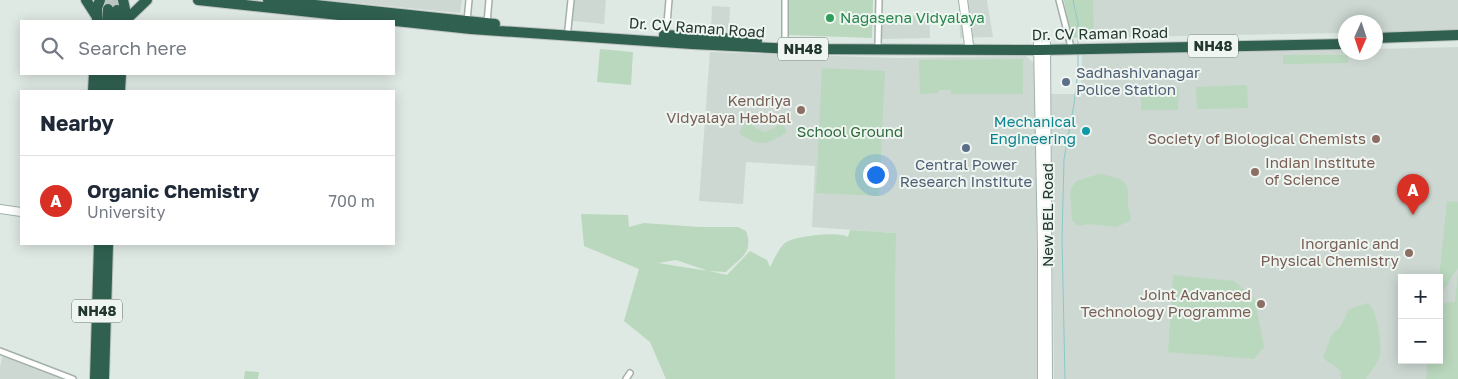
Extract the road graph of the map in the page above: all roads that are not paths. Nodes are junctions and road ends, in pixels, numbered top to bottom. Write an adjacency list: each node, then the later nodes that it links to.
1 (86, 0): 15 (highway)
2 (100, 0): 15 (highway)
3 (123, 0): 18 (highway)
4 (147, 0): 19 (highway)
5 (198, 0): 20 (highway, Dr. CV Raman Road / NH48)
6 (268, 0): 22 (highway, Dr. CV Raman Road / NH48)
7 (469, 0): 22 (street)
8 (489, 0): 23 (street)
9 (571, 0): 24 (street)
10 (669, 0): 25 (street)
11 (786, 0): 29 (street)
12 (879, 0): 34 (street)
13 (963, 0): 30 (main road)
14 (1059, 0): 35 (street)
15 (97, 19)
16 (107, 20): 17 (highway)
17 (116, 20)
18 (125, 20)
19 (126, 20)
20 (386, 20)
21 (395, 21): 36 (highway, Dr. CV Raman Road / NH48)
22 (466, 21): 23 (highway, Dr. CV Raman Road / NH48)
23 (487, 23): 24 (highway, Dr. CV Raman Road / NH48)
24 (568, 29): 25 (highway, Dr. CV Raman Road / NH48)
25 (666, 35): 29 (highway, Dr. CV Raman Road / NH48)
26 (1458, 35): 28 (highway)
27 (1338, 38): 35 (highway, Dr. CV Raman Road / NH48)
28 (1383, 38)
29 (786, 42): 34 (highway, Dr. CV Raman Road / NH48)
30 (968, 42): 34 (highway, Dr. CV Raman Road / NH48); 36 (highway, Dr. CV Raman Road / NH48)
31 (1458, 42): 32 (highway)
32 (1383, 43)
33 (1338, 44): 35 (highway, Dr. CV Raman Road / NH48)
34 (878, 45)
35 (1076, 46): 36 (highway, Dr. CV Raman Road / NH48)
36 (1042, 47): 55 (main road, New BEL Road); 56 (main road, New BEL Road)
37 (94, 75): 41 (highway)
38 (103, 75): 42 (highway)
39 (112, 75): 43 (highway)
40 (121, 75): 44 (highway)
41 (93, 90)
42 (102, 90)
43 (111, 90)
44 (120, 90)
45 (0, 209): 46 (main road)
46 (20, 212)
47 (99, 245): 52 (highway, NH48)
48 (108, 245): 53 (highway, NH48)
49 (0, 351): 51 (street)
50 (631, 376): 54 (street)
51 (73, 379)
52 (95, 379)
53 (104, 379)
54 (626, 379)
55 (1042, 379)
56 (1048, 379)

